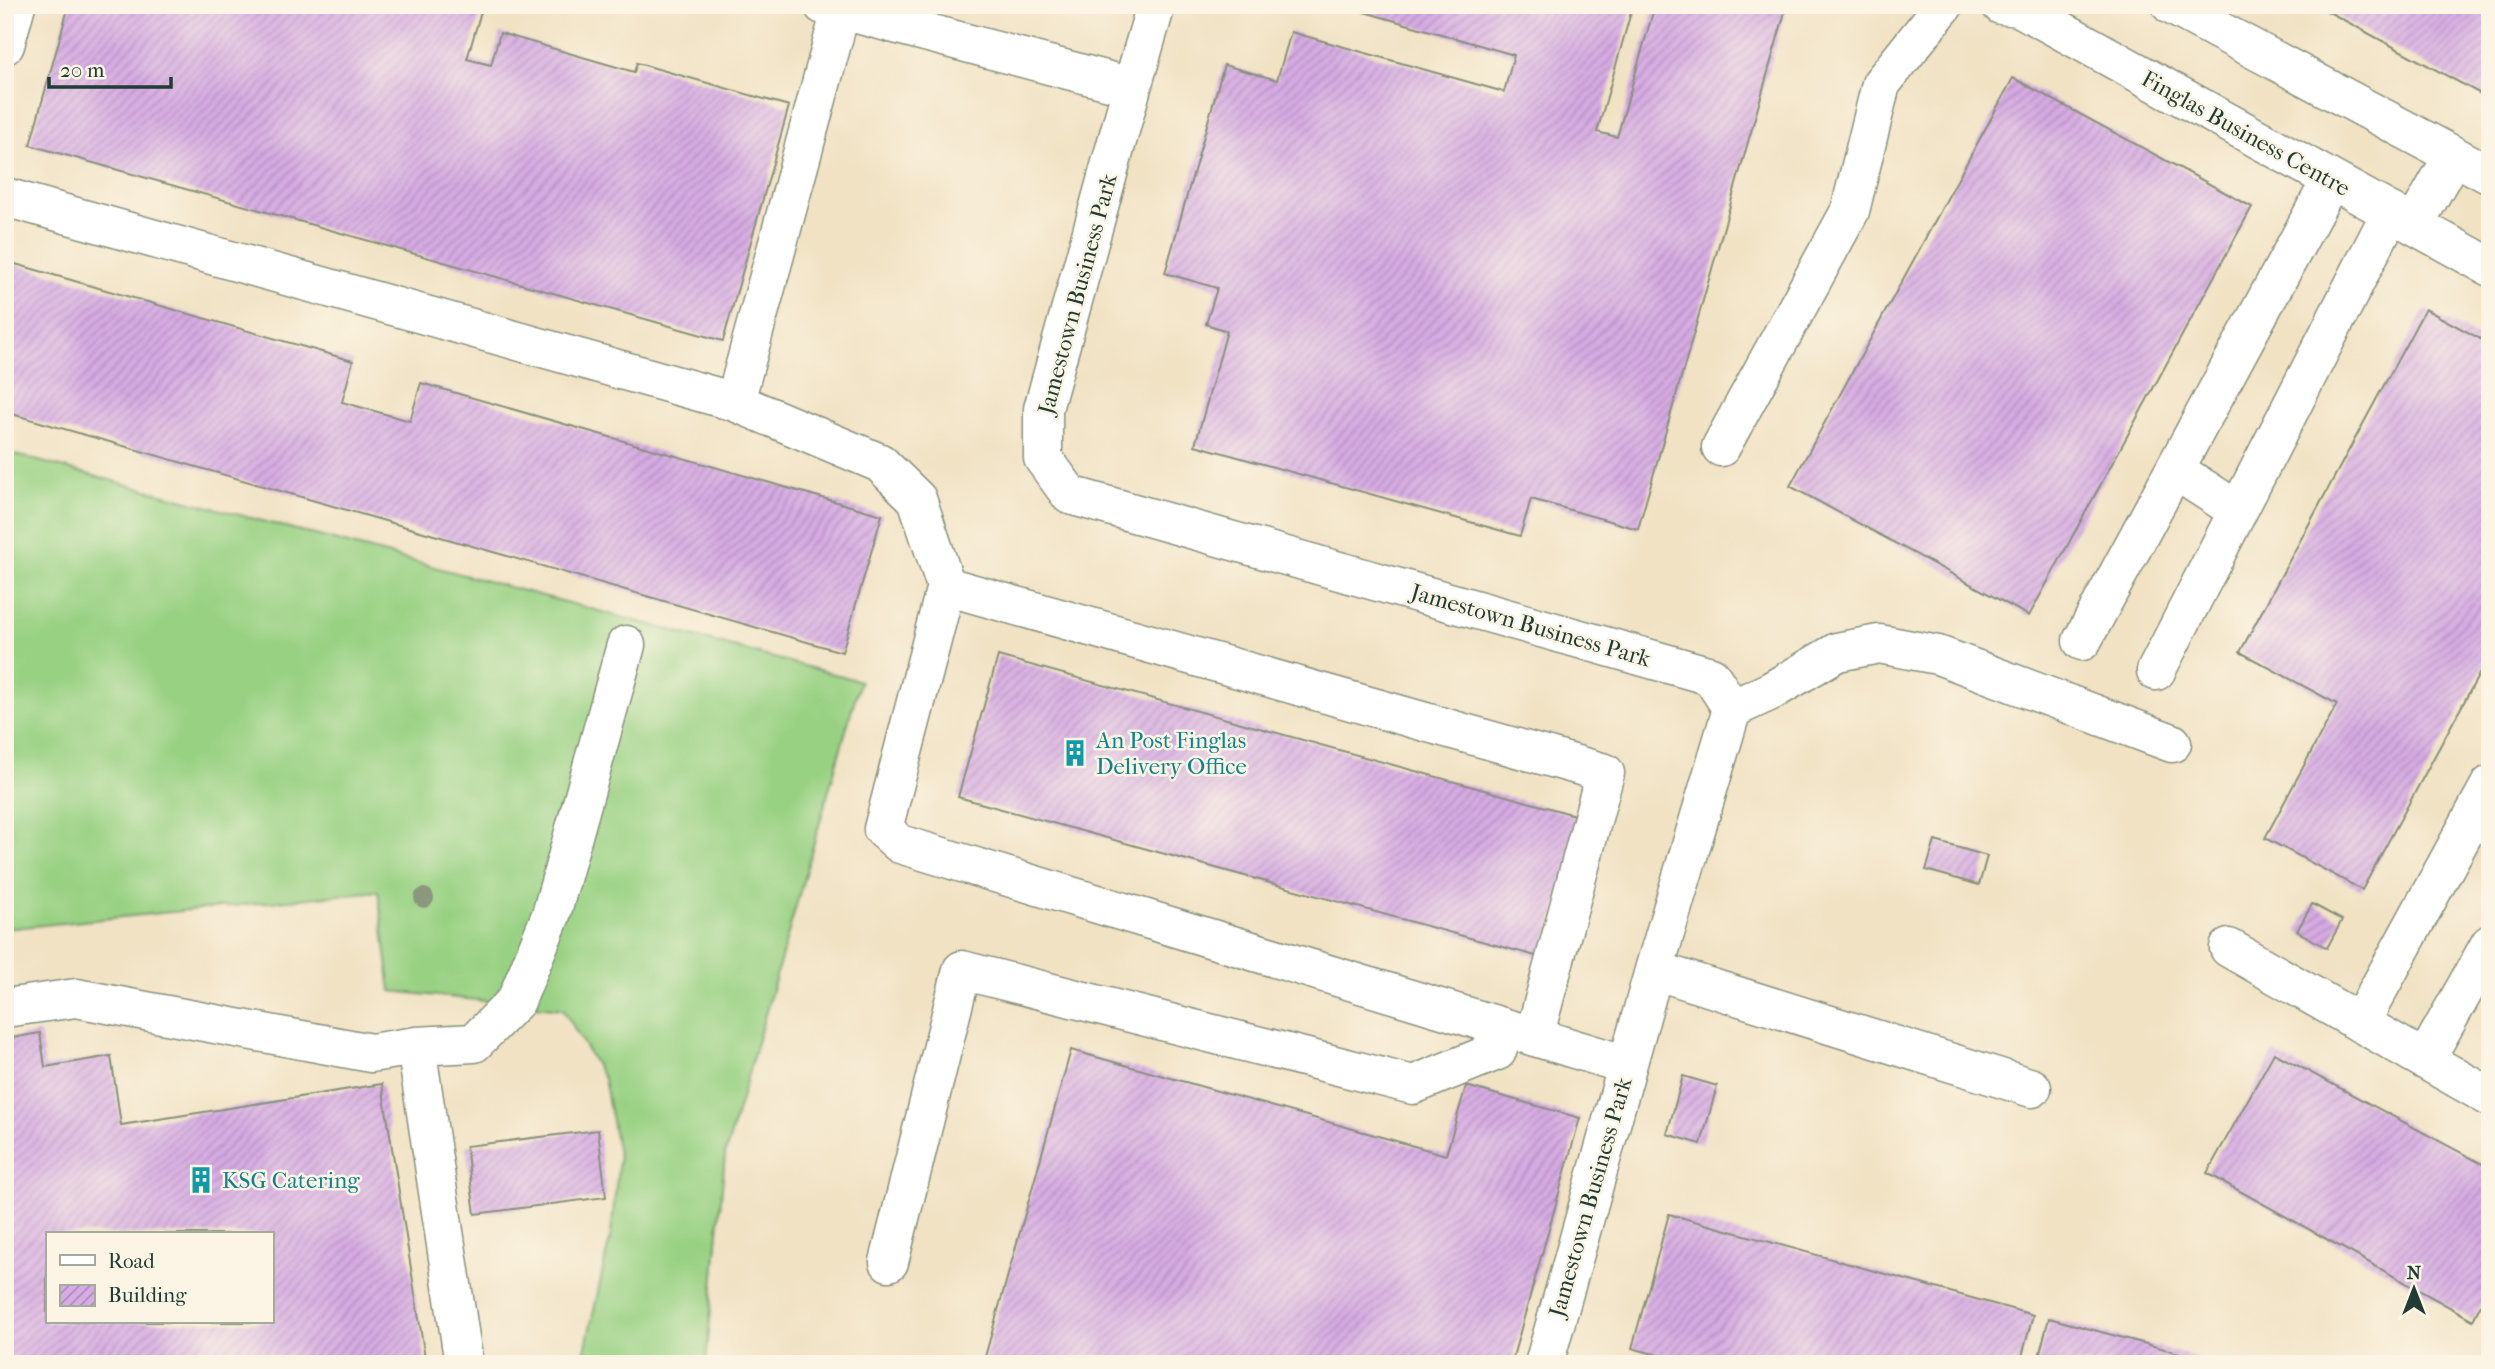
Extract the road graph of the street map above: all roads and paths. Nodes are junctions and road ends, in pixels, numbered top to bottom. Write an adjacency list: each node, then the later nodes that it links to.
1 (16, 5): 7 (street)
2 (1156, 5): 8 (street, Jamestown Business Park)
3 (1944, 5): 16 (street)
4 (2171, 5): 9 (street)
5 (2013, 6): 11 (street, Finglas Business Centre)
6 (832, 8): 8 (street); 15 (street)
7 (5, 45)
8 (1132, 87): 23 (street, Jamestown Business Park)
9 (2453, 156): 10 (street); 13 (street)
10 (2490, 175)
11 (2331, 180): 13 (street, Finglas Business Centre); 17 (street)
12 (5, 197): 15 (street)
13 (2403, 219): 14 (street, Finglas Business Centre); 18 (street)
14 (2490, 267)
15 (735, 402): 19 (street)
16 (1721, 447)
17 (2175, 470): 18 (street); 20 (street)
18 (2238, 511): 22 (street)
19 (946, 586): 31 (street); 31 (street)
20 (2082, 641)
21 (626, 645): 32 (street)
22 (2156, 671)
23 (1732, 709): 24 (street); 28 (street, Jamestown Business Park)
24 (2172, 743)
25 (2490, 785): 30 (street)
26 (2490, 944): 33 (street)
27 (2229, 948): 30 (street)
28 (1654, 970): 34 (street, Jamestown Business Park); 35 (street)
29 (5, 1008): 32 (street)
30 (2360, 1023): 33 (street)
31 (1519, 1032): 34 (street); 37 (street)
32 (416, 1046): 38 (street)
33 (2425, 1060): 36 (street)
34 (1627, 1065): 39 (street, Jamestown Business Park)
35 (2032, 1088)
36 (2490, 1097)
37 (889, 1262)
38 (464, 1364)
39 (1544, 1364)

